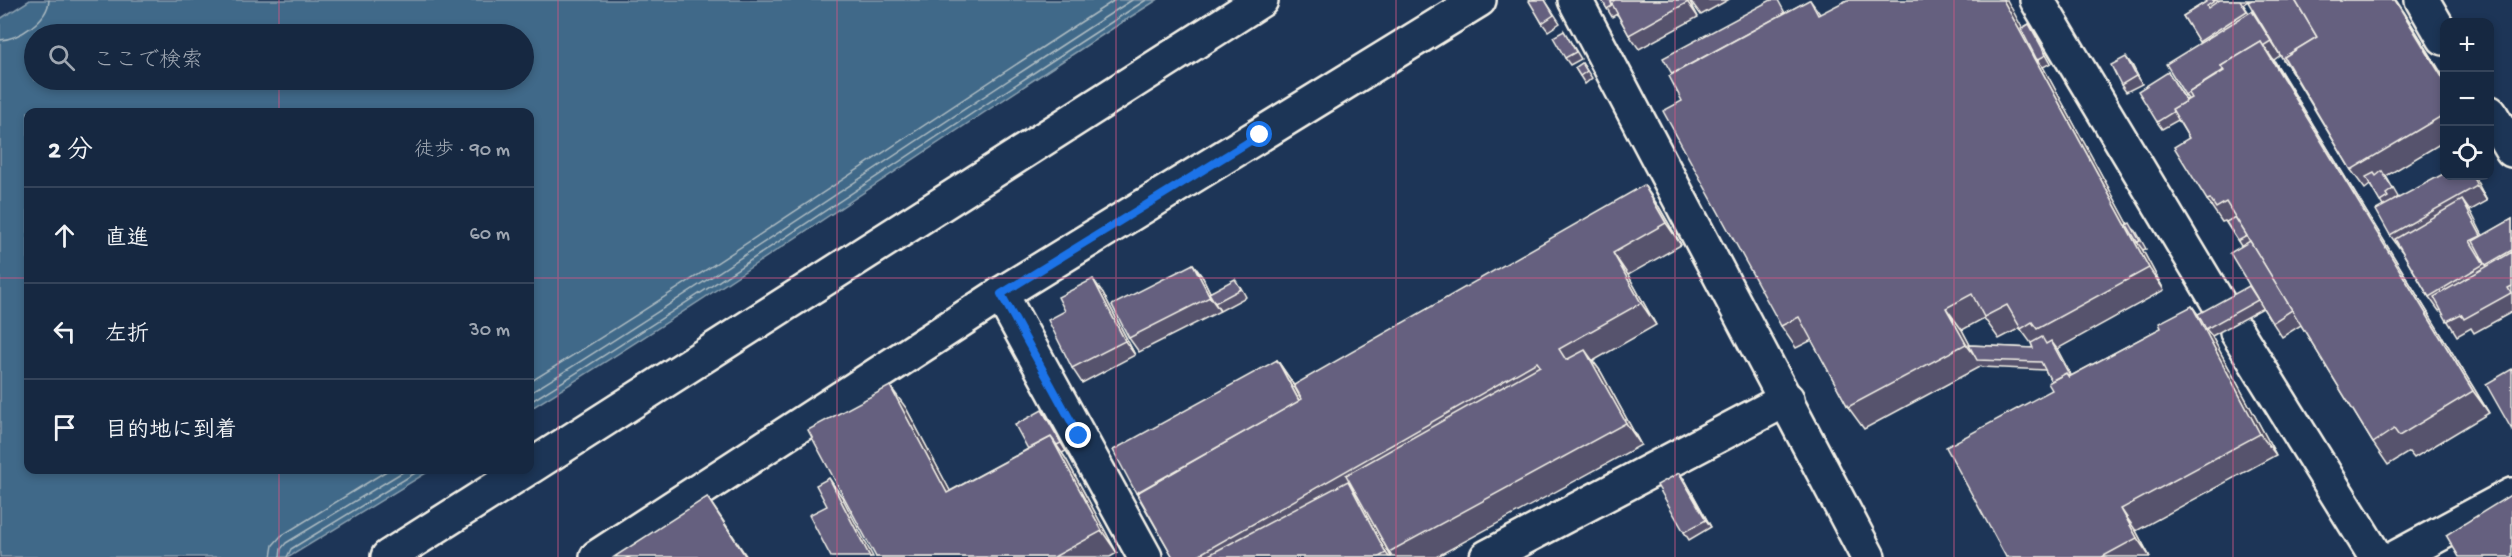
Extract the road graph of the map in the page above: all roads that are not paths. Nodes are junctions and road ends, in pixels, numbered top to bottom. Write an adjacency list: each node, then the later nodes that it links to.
1 (1261, 0): 11 (street)
2 (1479, 0): 9 (street)
3 (1575, 0): 10 (street)
4 (2037, 0): 19 (street)
5 (2422, 0): 6 (street)
6 (2440, 30)
7 (2494, 120): 8 (street)
8 (2512, 150)
9 (1001, 294): 15 (street); 16 (street)
10 (1787, 399): 17 (street); 18 (street)
11 (534, 464)
12 (519, 474): 14 (street)
13 (2512, 495): 20 (street)
14 (388, 557)
15 (597, 557)
16 (1145, 557)
17 (1487, 557)
18 (1868, 557)
19 (2376, 557)
20 (2397, 557)

